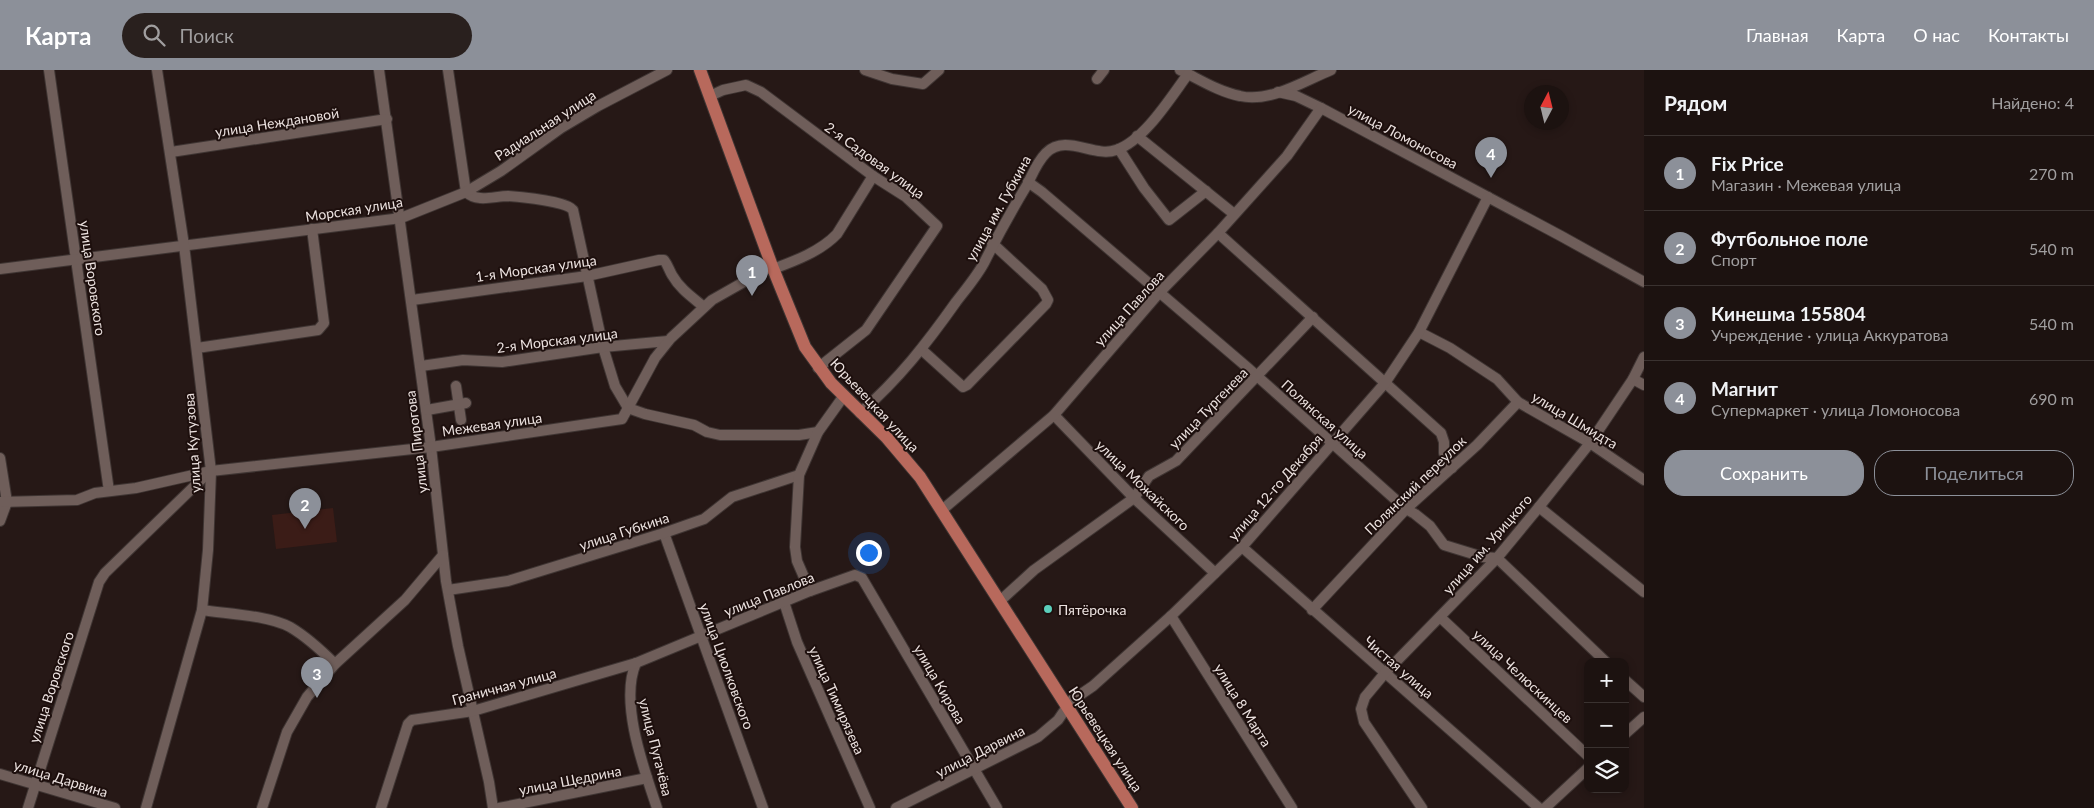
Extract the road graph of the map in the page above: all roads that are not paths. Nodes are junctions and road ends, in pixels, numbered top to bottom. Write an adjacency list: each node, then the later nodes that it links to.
1 (49, 70): 31 (street, улица Воровского)
2 (157, 70): 19 (street, улица Кутузова)
3 (380, 70): 16 (street, улица Пирогова)
4 (448, 70): 23 (street)
5 (667, 70): 23 (street, Радиальная улица)
6 (700, 70): 14 (main road, Юрьевецкая улица)
7 (865, 70): 8 (street)
8 (939, 70)
9 (1104, 70): 12 (street)
10 (1331, 70): 13 (street)
11 (1184, 72): 13 (street); 17 (street)
12 (1097, 79)
13 (1278, 92): 15 (street, улица Ломоносова)
14 (710, 96): 20 (street, 2-я Садовая улица); 32 (main road, Юрьевецкая улица)
15 (1321, 108): 24 (street, улица Ломоносова); 25 (street, улица Павлова)
16 (386, 119): 19 (street, улица Неждановой); 26 (street, улица Пирогова)
17 (1137, 136): 18 (street); 22 (street)
18 (1118, 150): 21 (street, улица им. Губкина); 22 (street)
19 (171, 152): 30 (street, улица Кутузова)
20 (873, 176): 32 (street, Межевая улица); 47 (street, 2-я Садовая улица)
21 (1028, 182): 29 (street, улица им. Губкина); 36 (street, Полянская улица)
22 (1206, 191): 25 (street)
23 (466, 192): 26 (street, Морская улица); 34 (street)
24 (1488, 197): 35 (street, улица Ломоносова); 40 (street, улица 12-го Декабря)
25 (1234, 214): 28 (street, улица Павлова)
26 (401, 218): 27 (street, Морская улица); 37 (street, улица Пирогова)
27 (312, 229): 30 (street, Морская улица); 43 (street)
28 (1218, 233): 36 (street, улица Павлова); 39 (street)
29 (992, 243): 44 (street, улица им. Губкина); 44 (street)
30 (184, 245): 31 (street, Морская улица); 43 (street, улица Кутузова)
31 (76, 258): 33 (street, Морская улица); 70 (street, улица Воровского)
32 (773, 267): 38 (street, Межевая улица); 47 (main road, Юрьевецкая улица)
33 (0, 268)
34 (587, 276): 37 (street, 1-я Морская улица); 38 (street, 1-я Морская улица); 42 (street)
35 (1644, 282)
36 (1159, 293): 48 (street, Полянская улица); 59 (street, улица Павлова)
37 (412, 300): 46 (street, улица Пирогова)
38 (704, 307): 41 (street, Межевая улица)
39 (1313, 317): 48 (street, улица Тургенева); 50 (street)
40 (1419, 332): 50 (street, улица 12-го Декабря); 54 (street, улица Шмидта)
41 (668, 341): 42 (street, 2-я Морская улица); 56 (street, Межевая улица)
42 (603, 347): 46 (street, 2-я Морская улица); 56 (street)
43 (197, 348): 67 (street, улица Кутузова)
44 (922, 350): 58 (street, улица им. Губкина)
45 (1644, 357): 49 (street, улица им. Урицкого)
46 (421, 366): 57 (street, улица Пирогова)
47 (818, 368): 53 (main road, Юрьевецкая улица)
48 (1258, 377): 62 (street, Полянская улица); 71 (street, улица Тургенева)
49 (1633, 379): 51 (street); 63 (street, улица им. Урицкого)
50 (1385, 382): 62 (street, улица 12-го Декабря); 66 (street)
51 (1644, 385)
52 (456, 386): 55 (street)
53 (843, 397): 58 (main road, Юрьевецкая улица); 61 (street)
54 (1518, 402): 63 (street, улица Шмидта); 66 (street, Полянский переулок)
55 (462, 404): 57 (street); 60 (street)
56 (628, 408): 61 (street); 64 (street, Межевая улица)
57 (426, 410): 64 (street, улица Пирогова)
58 (860, 413): 75 (main road, Юрьевецкая улица)
59 (1054, 415): 71 (street, улица Можайского); 75 (street, улица Павлова)
60 (461, 420)
61 (818, 432): 68 (street)
62 (1332, 443): 74 (street, Полянская улица); 78 (street, улица 12-го Декабря)
63 (1590, 443): 69 (street, улица Шмидта); 73 (street, улица им. Урицкого)
64 (431, 446): 67 (street, Межевая улица); 79 (street, улица Пирогова)
65 (0, 458): 72 (street)
66 (1452, 468): 74 (street, Полянский переулок)
67 (210, 471): 70 (street, Межевая улица); 88 (street, улица Кутузова); 108 (street, улица Воровского)
68 (799, 475): 77 (street, улица Губкина); 84 (street)
69 (1644, 480)
70 (109, 491): 72 (street, Межевая улица)
71 (1134, 498): 81 (street, улица Можайского); 86 (street, улица Тургенева)
72 (3, 502): 76 (street)
73 (1540, 507): 80 (street, улица им. Урицкого); 85 (street)
74 (1406, 509): 80 (street, Полянская улица); 89 (street, Полянский переулок)
75 (942, 510): 86 (main road, Юрьевецкая улица)
76 (0, 521)
77 (664, 533): 83 (street, улица Губкина); 92 (street, улица Циолковского)
78 (1242, 547): 81 (street, улица 12-го Декабря); 89 (street, Чистая улица)
79 (443, 555): 83 (street, улица Пирогова); 95 (street)
80 (1497, 558): 91 (street, улица им. Урицкого); 93 (street)
81 (1215, 573): 90 (street, улица 12-го Декабря)
82 (859, 576): 84 (street, улица Павлова); 104 (street, улица Кирова)
83 (448, 590): 100 (street, улица Пирогова)
84 (810, 591): 87 (street, улица Павлова)
85 (1644, 592)
86 (1000, 601): 99 (main road, Юрьевецкая улица)
87 (784, 602): 92 (street, улица Павлова); 118 (street, улица Тимирязева)
88 (202, 610): 95 (street); 111 (street, улица Кутузова)
89 (1312, 610): 96 (street, Чистая улица)
90 (1171, 616): 99 (street, улица 12-го Декабря); 122 (street, улица 8 Марта)
91 (1440, 617): 96 (street, улица им. Урицкого); 103 (street, улица Челюскинцев)
92 (702, 637): 94 (street, улица Павлова); 117 (street, улица Циолковского)
93 (1602, 658)
94 (636, 663): 100 (street, Граничная улица); 107 (street, улица Пугачёва)
95 (335, 664): 112 (street)
96 (1385, 673): 123 (street, улица им. Урицкого); 124 (street, Чистая улица)
97 (1629, 684): 98 (street)
98 (1644, 697)
99 (1067, 707): 104 (street, улица Дарвина); 121 (main road, Юрьевецкая улица)
100 (473, 711): 113 (street, Граничная улица); 114 (street, улица Пирогова)
101 (1644, 717): 102 (street)
102 (1629, 730)
103 (1584, 752)
104 (974, 769): 119 (street, улица Дарвина); 120 (street, улица Кирова)
105 (1584, 772): 125 (street)
106 (0, 774): 108 (street, улица Дарвина)
107 (647, 778): 115 (street, улица Щедрина); 116 (street, улица Пугачёва)
108 (35, 784): 109 (street, улица Воровского); 110 (street, улица Дарвина)
109 (28, 808)
110 (115, 808)
111 (146, 808)
112 (262, 808)
113 (382, 808)
114 (493, 808)
115 (499, 808)
116 (657, 808)
117 (763, 808)
118 (870, 808)
119 (896, 808)
120 (997, 808)
121 (1132, 808)
122 (1292, 808)
123 (1422, 808)
124 (1539, 808)
125 (1545, 808)

